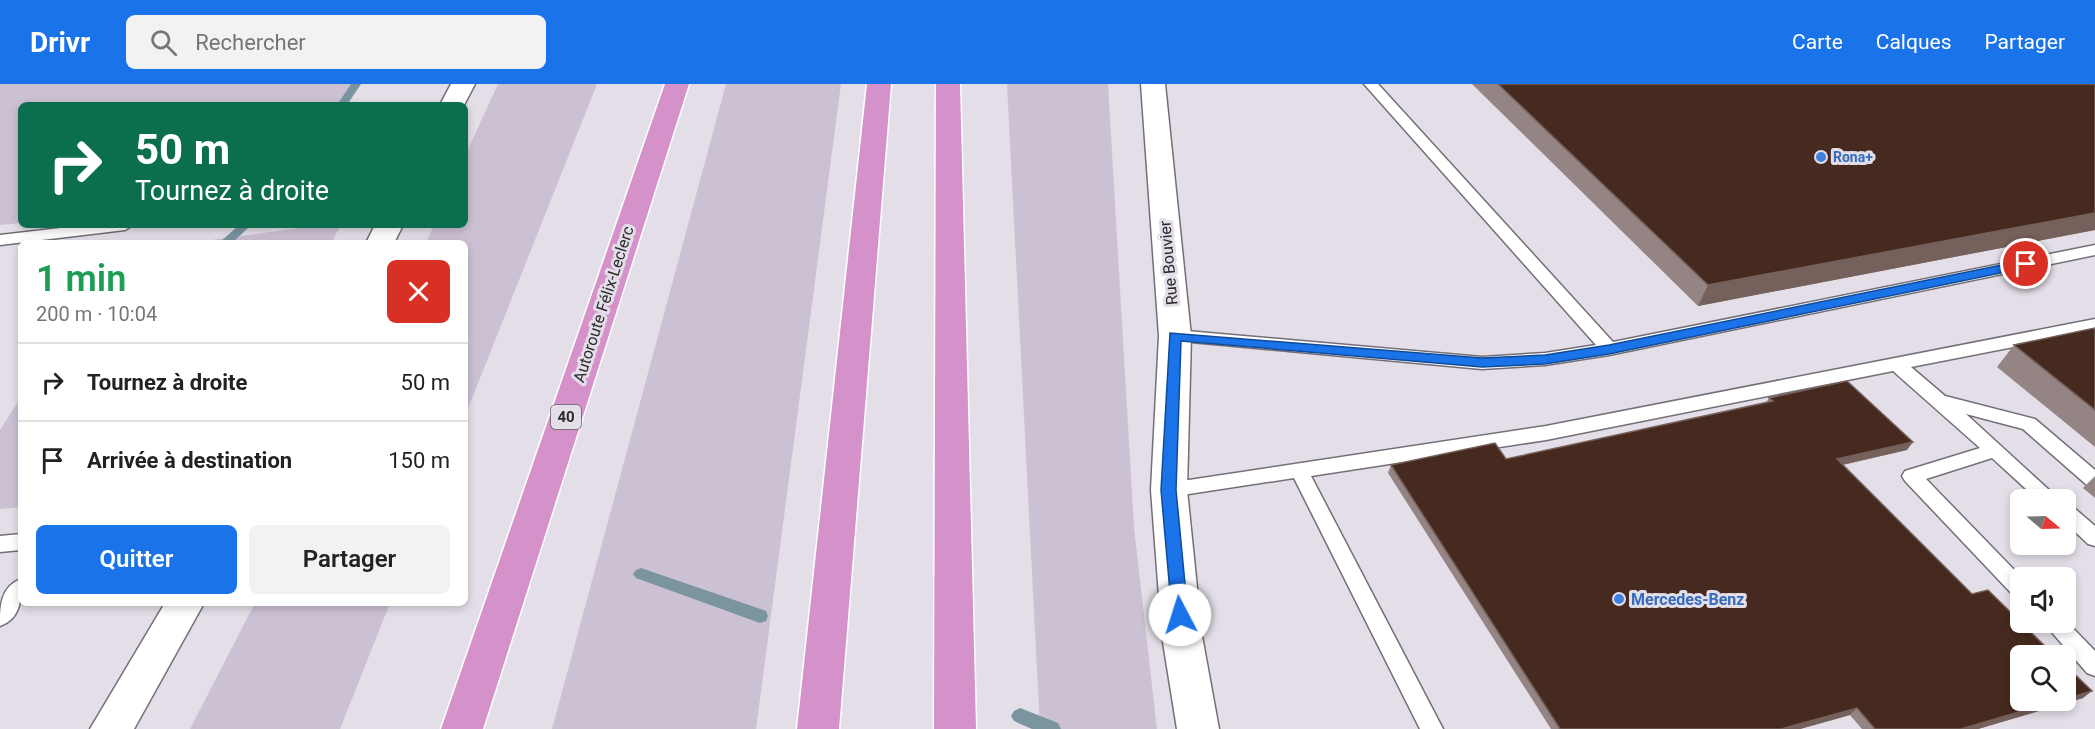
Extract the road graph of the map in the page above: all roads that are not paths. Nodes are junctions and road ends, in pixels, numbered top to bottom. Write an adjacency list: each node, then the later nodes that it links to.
1 (464, 84): 7 (street)
2 (879, 84): 33 (highway)
3 (948, 84): 34 (highway)
4 (1153, 84): 12 (street, Rue Bouvier)
5 (1371, 84): 13 (lane)
6 (672, 91): 32 (highway, Autoroute Félix-Leclerc / 40)
7 (454, 102)
8 (100, 228): 9 (lane)
9 (0, 240)
10 (2095, 250): 13 (lane)
11 (2095, 325): 14 (lane)
12 (1174, 336): 13 (lane); 20 (street, Rue Bouvier)
13 (1609, 349)
14 (1896, 364): 15 (lane); 17 (lane)
15 (1939, 401): 16 (lane); 18 (lane)
16 (1995, 450): 19 (lane); 25 (lane)
17 (1299, 470): 20 (lane); 36 (lane)
18 (2095, 482)
19 (2039, 489)
20 (1169, 490): 35 (street, Rue Bouvier)
21 (2076, 521): 22 (lane)
22 (2095, 538)
23 (18, 542): 24 (lane)
24 (0, 544)
25 (2010, 579)
26 (18, 592): 28 (lane)
27 (182, 606): 31 (street)
28 (0, 617)
29 (2064, 633): 30 (lane)
30 (2095, 666)
31 (111, 729)
32 (462, 729)
33 (818, 729)
34 (955, 729)
35 (1198, 729)
36 (1432, 729)

